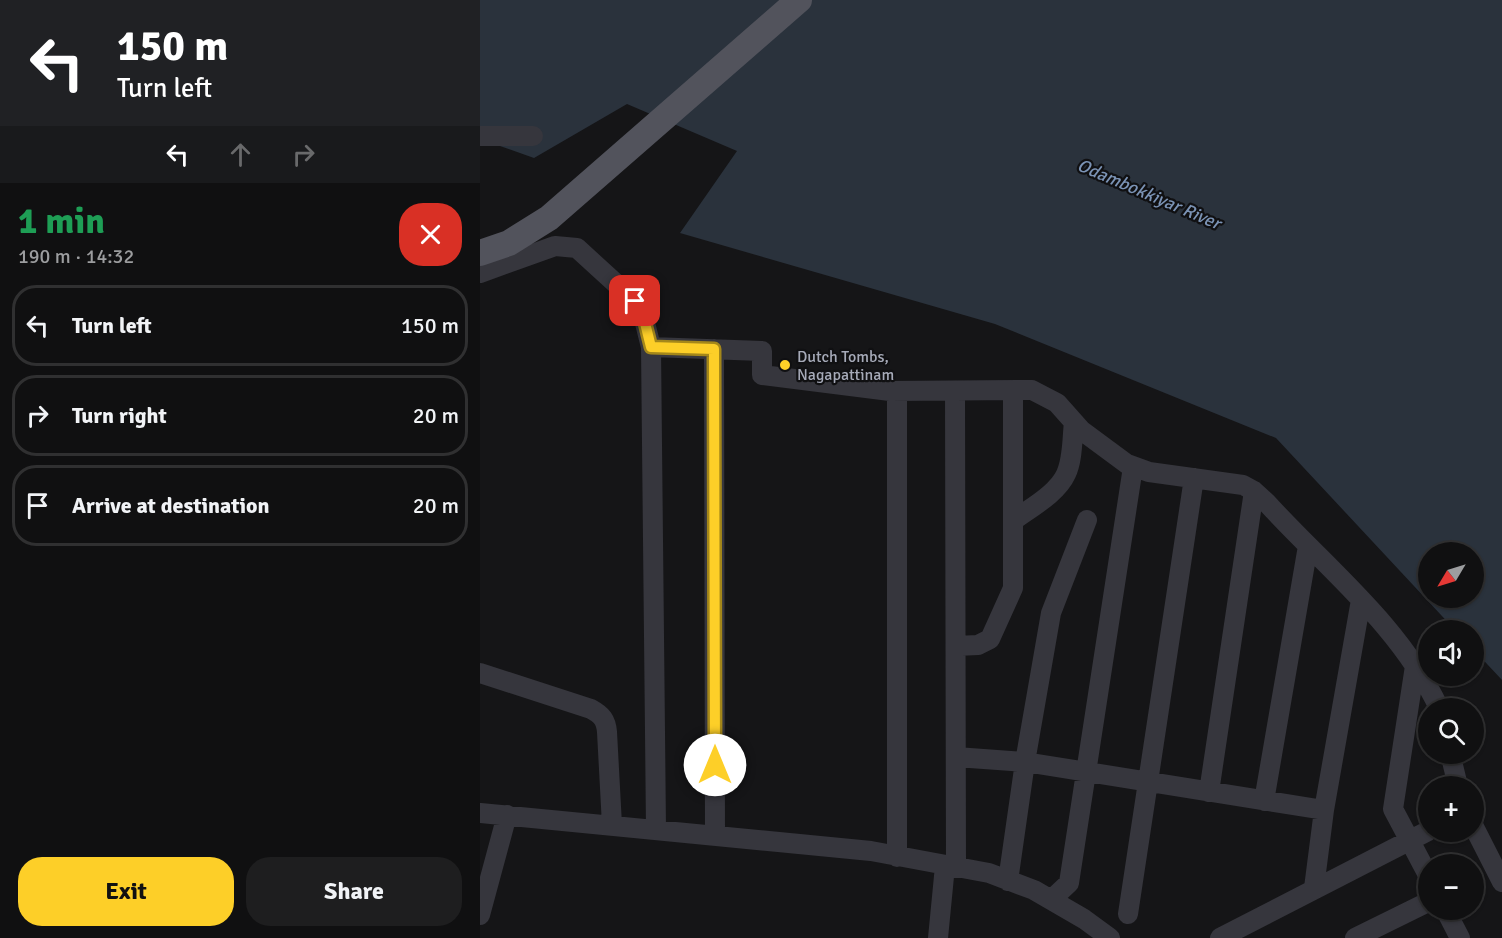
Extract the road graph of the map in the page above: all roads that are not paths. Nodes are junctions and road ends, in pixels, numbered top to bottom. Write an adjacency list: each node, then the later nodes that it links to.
1 (799, 0): 4 (main road)
2 (480, 136): 3 (street)
3 (533, 136)
4 (480, 253)
5 (480, 273): 6 (street)
6 (651, 347): 7 (street); 33 (street)
7 (714, 349): 8 (street); 34 (street)
8 (897, 391): 9 (street); 38 (street)
9 (956, 391): 10 (street); 19 (street)
10 (1013, 391): 11 (street); 16 (street)
11 (1074, 422): 12 (street); 16 (street)
12 (1133, 467): 13 (street); 25 (street)
13 (1194, 478): 14 (street); 26 (street)
14 (1254, 491): 17 (street); 27 (street)
15 (1088, 520): 24 (street)
16 (1013, 521): 19 (street)
17 (1308, 546): 18 (street); 28 (street)
18 (1361, 600): 20 (street); 29 (street)
19 (956, 646): 23 (street)
20 (1416, 666): 22 (street); 36 (street)
21 (480, 673): 32 (street)
22 (1434, 698)
23 (956, 758): 24 (street); 40 (street)
24 (1026, 762): 25 (street); 41 (street)
25 (1086, 772): 26 (street); 44 (street)
26 (1148, 782): 27 (street); 46 (street)
27 (1209, 792): 28 (street)
28 (1264, 801): 29 (street)
29 (1324, 810): 43 (street)
30 (480, 813): 31 (street)
31 (507, 815): 32 (street); 47 (street)
32 (612, 825): 33 (street)
33 (656, 829): 34 (street)
34 (715, 836): 38 (street)
35 (1418, 836): 36 (street)
36 (1410, 840): 39 (street); 43 (street)
37 (1482, 842): 42 (street)
38 (897, 856): 40 (street)
39 (1418, 856)
40 (951, 867): 41 (street); 49 (street)
41 (1008, 881): 44 (street)
42 (1502, 882)
43 (1314, 888): 51 (street)
44 (1051, 900): 50 (street)
45 (1418, 907): 52 (street)
46 (1128, 914)
47 (480, 915)
48 (1451, 920): 53 (street)
49 (938, 938)
50 (1110, 938)
51 (1220, 938)
52 (1355, 938)
53 (1460, 938)

